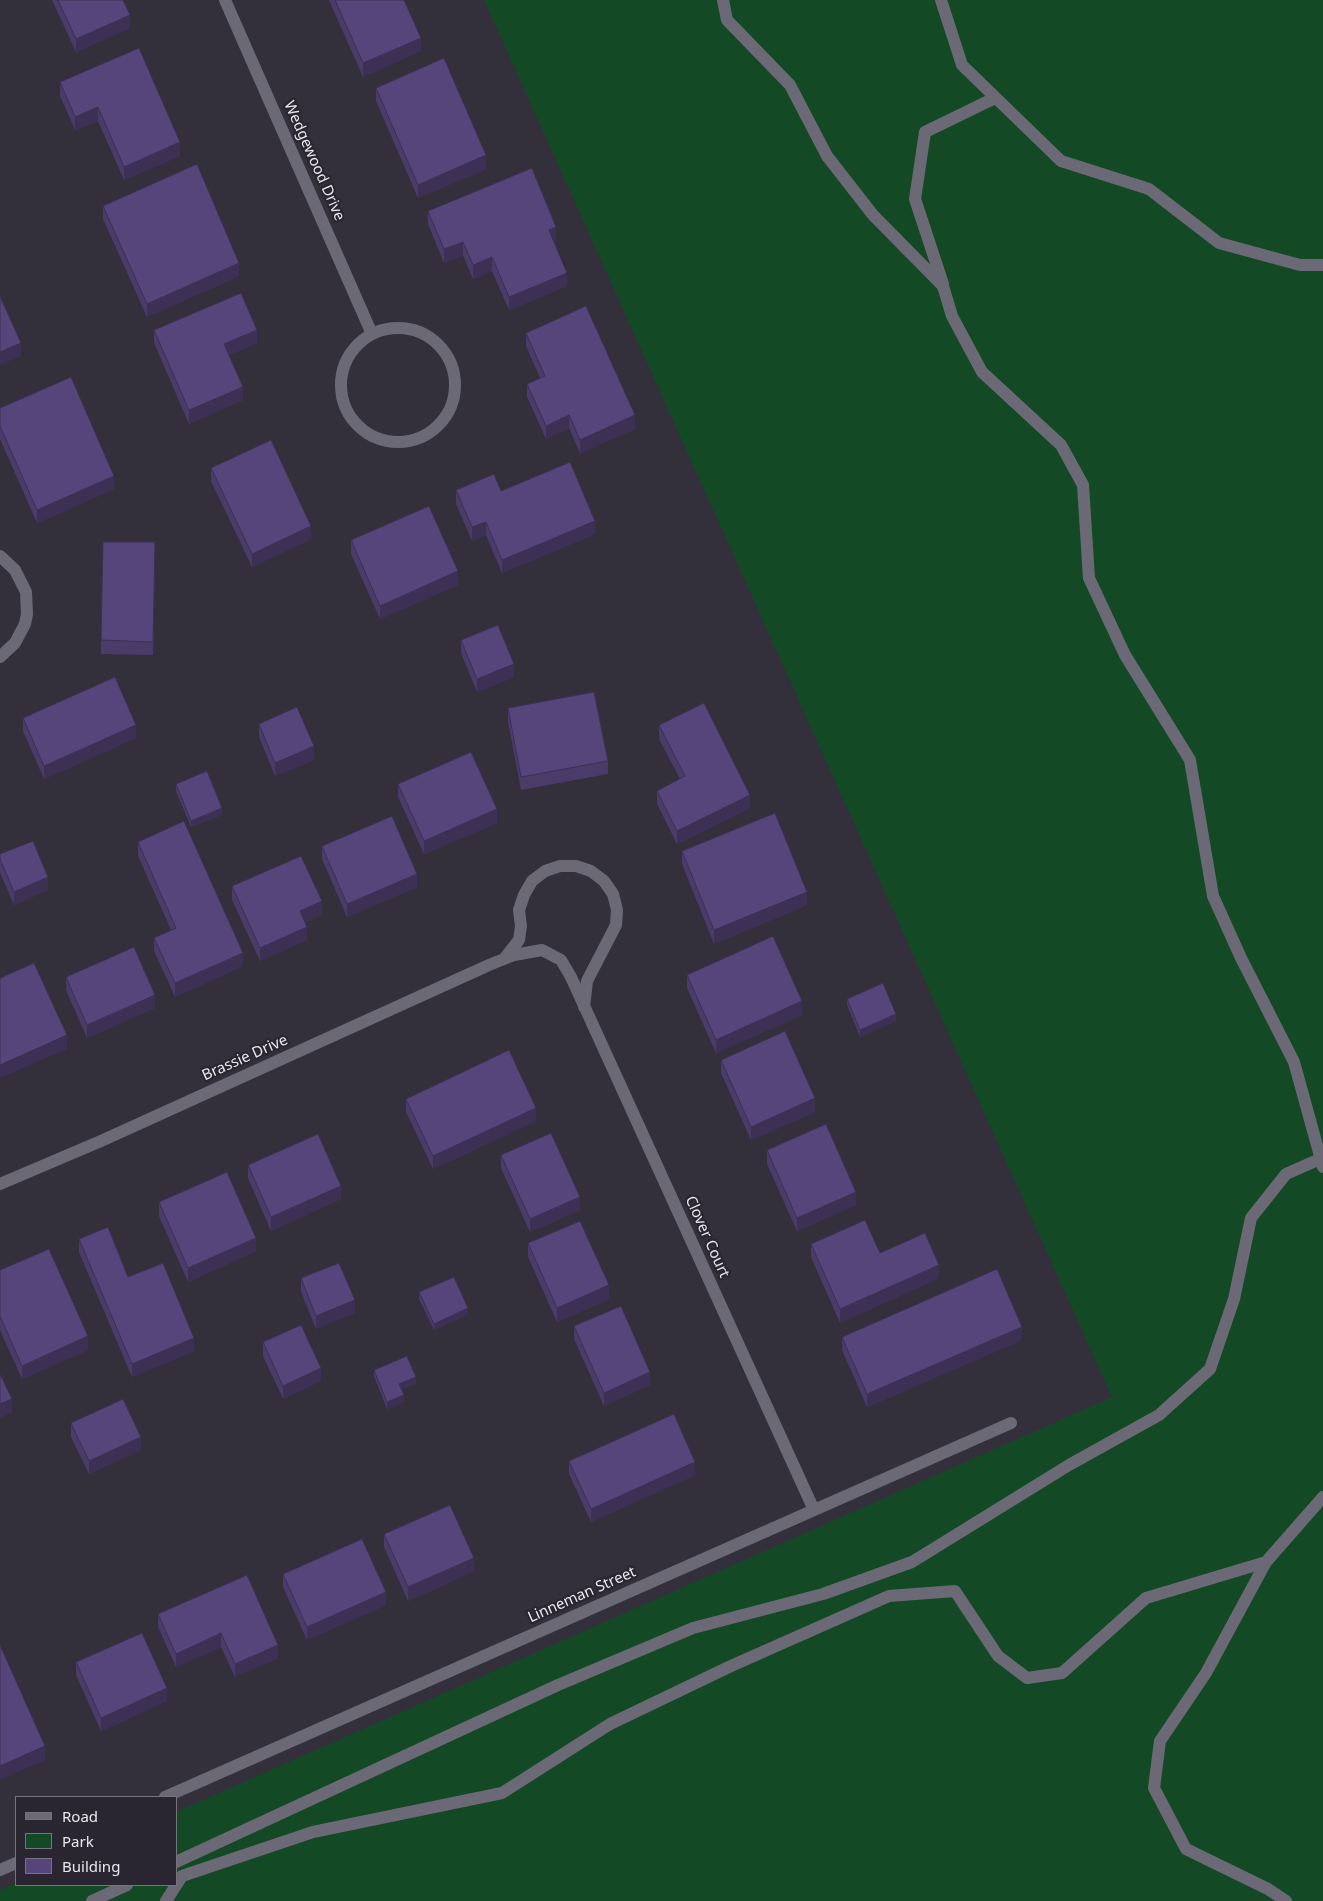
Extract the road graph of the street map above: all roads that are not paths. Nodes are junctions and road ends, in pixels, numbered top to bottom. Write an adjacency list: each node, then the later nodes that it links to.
1 (225, 0): 7 (street, Wedgewood Drive)
2 (723, 0): 6 (street)
3 (941, 0): 4 (street)
4 (996, 98): 5 (street); 6 (street)
5 (1323, 265)
6 (943, 286): 13 (street)
7 (372, 334): 7 (street)
8 (0, 556): 9 (street)
9 (0, 658)
10 (503, 960): 11 (street, Brassie Drive); 12 (street, Brassie Drive); 14 (street, Brassie Drive)
11 (571, 977): 12 (street, Clover Court)
12 (584, 1007): 17 (street, Clover Court)
13 (1321, 1163): 20 (street)
14 (0, 1184)
15 (1011, 1423): 17 (street, Linneman Street)
16 (1323, 1497): 18 (street)
17 (814, 1510): 19 (street, Linneman Street)
18 (1266, 1562): 23 (street); 28 (street)
19 (168, 1796)
20 (178, 1861)
21 (15, 1863): 22 (street)
22 (0, 1870)
23 (178, 1882)
24 (125, 1886): 26 (street)
25 (176, 1886): 27 (street)
26 (92, 1901)
27 (166, 1901)
28 (1286, 1901)

